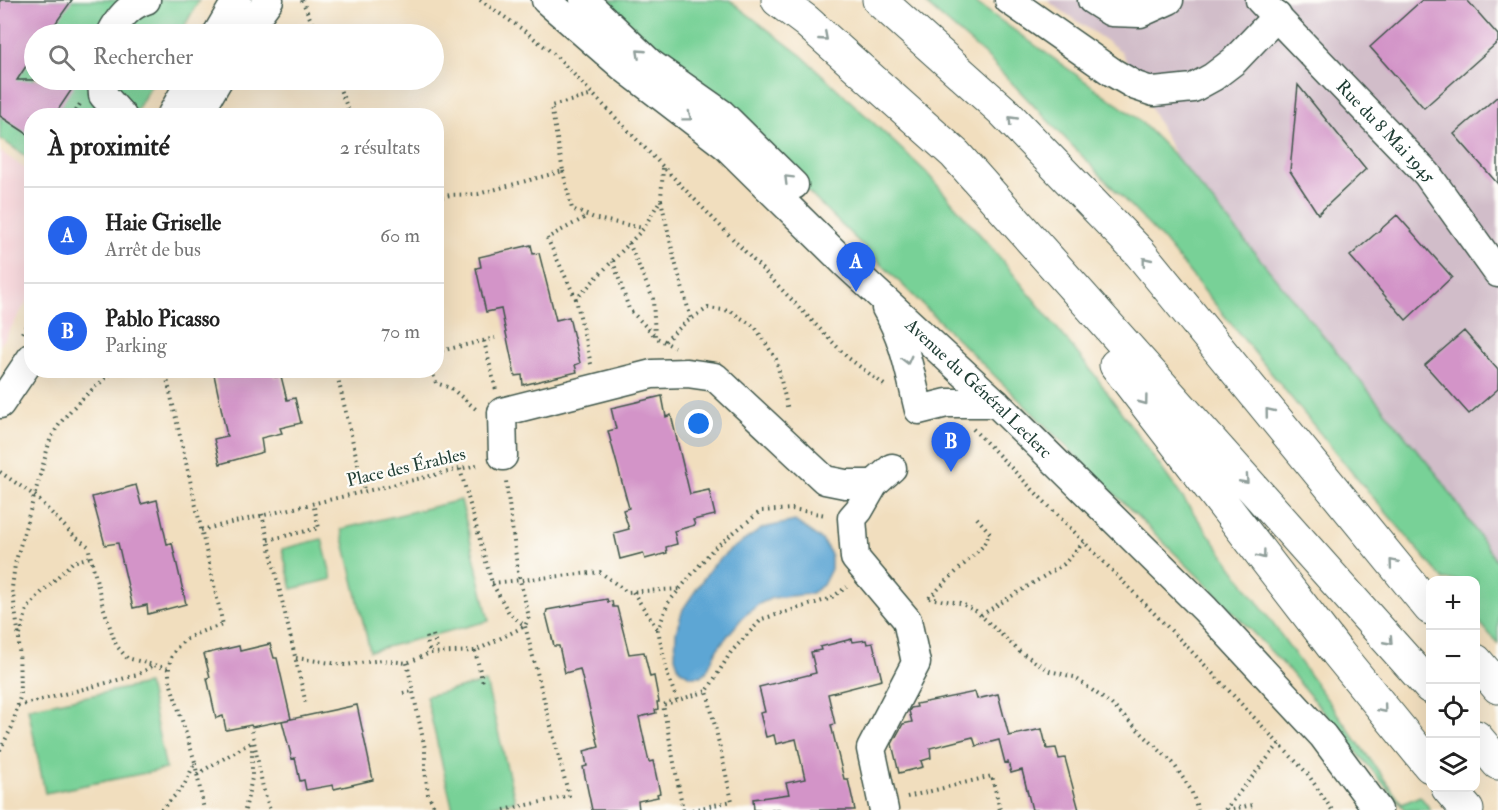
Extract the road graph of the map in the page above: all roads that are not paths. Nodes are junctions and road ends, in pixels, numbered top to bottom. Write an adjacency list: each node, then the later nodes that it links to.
1 (146, 0): 12 (street)
2 (237, 0): 13 (street)
3 (269, 0): 14 (street)
4 (546, 0): 23 (street, Avenue du Général Leclerc, one-way to 23)
5 (584, 0): 38 (street, one-way to 5)
6 (778, 0): 21 (highway, one-way to 21)
7 (879, 0): 28 (highway, one-way to 7)
8 (1009, 0): 11 (street)
9 (1092, 0): 10 (street)
10 (1169, 0)
11 (1268, 8): 22 (street, Rue du 8 Mai 1945)
12 (116, 24)
13 (223, 24)
14 (251, 24)
15 (103, 90): 18 (street)
16 (185, 90): 19 (street)
17 (212, 90): 20 (street)
18 (115, 108)
19 (175, 108)
20 (202, 108)
21 (955, 154): 30 (highway, one-way to 30); 33 (highway, one-way to 33)
22 (1498, 273)
23 (874, 288): 25 (street, Avenue du Général Leclerc); 25 (street, one-way to 25)
24 (24, 369): 26 (street)
25 (996, 403): 37 (street, Avenue du Général Leclerc)
26 (0, 404)
27 (503, 456): 36 (street)
28 (1426, 602)
29 (1480, 666): 31 (highway)
30 (1428, 684)
31 (1498, 687)
32 (1480, 743): 34 (highway)
33 (1426, 760)
34 (1498, 763)
35 (1451, 792): 39 (highway)
36 (883, 806)
37 (1377, 810)
38 (1396, 810)
39 (1467, 810)

